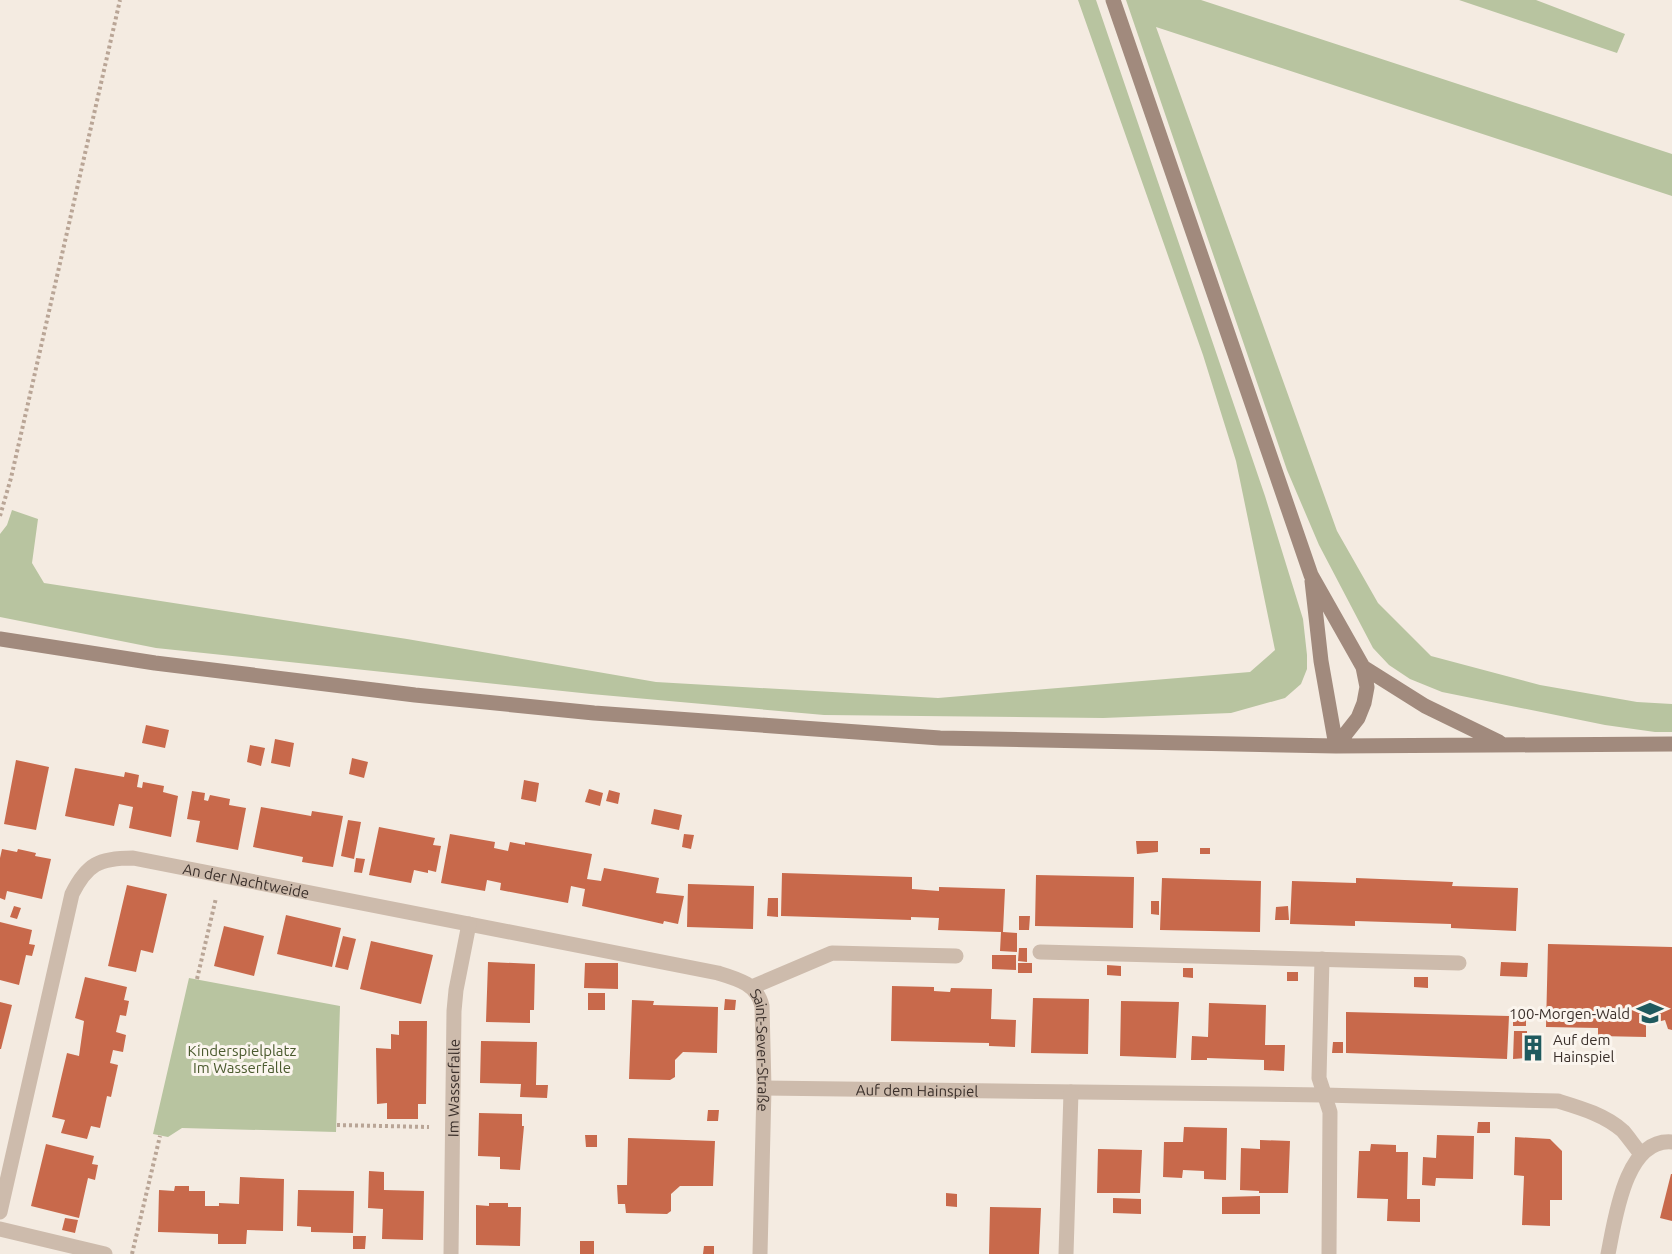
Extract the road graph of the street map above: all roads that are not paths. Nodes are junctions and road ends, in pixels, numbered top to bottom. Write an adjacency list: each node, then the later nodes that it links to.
1 (1113, 0): 2 (main road)
2 (1311, 575): 4 (main road); 7 (main road)
3 (0, 639): 7 (main road)
4 (1363, 667): 6 (main road); 7 (main road)
5 (1672, 744): 6 (main road)
6 (1504, 745): 7 (main road)
7 (1336, 746)
8 (469, 924): 13 (street, An der Nachtweide); 19 (street, An der Nachtweide); 23 (street, Im Wasserfalle)
9 (1040, 952): 11 (street)
10 (956, 956): 13 (street, Saint-Sever-Straße)
11 (1322, 959): 12 (street); 16 (street)
12 (1459, 963)
13 (752, 987): 14 (street, Saint-Sever-Straße)
14 (764, 1088): 15 (street, Auf dem Hainspiel); 24 (street, Saint-Sever-Straße)
15 (1071, 1092): 16 (street, Auf dem Hainspiel); 25 (street)
16 (1323, 1095): 18 (street, Auf dem Hainspiel); 21 (street)
17 (1672, 1142): 18 (street)
18 (1641, 1154): 26 (street)
19 (0, 1212)
20 (0, 1229): 22 (street)
21 (1329, 1253)
22 (105, 1254)
23 (451, 1254)
24 (760, 1254)
25 (1066, 1254)
26 (1608, 1254)

